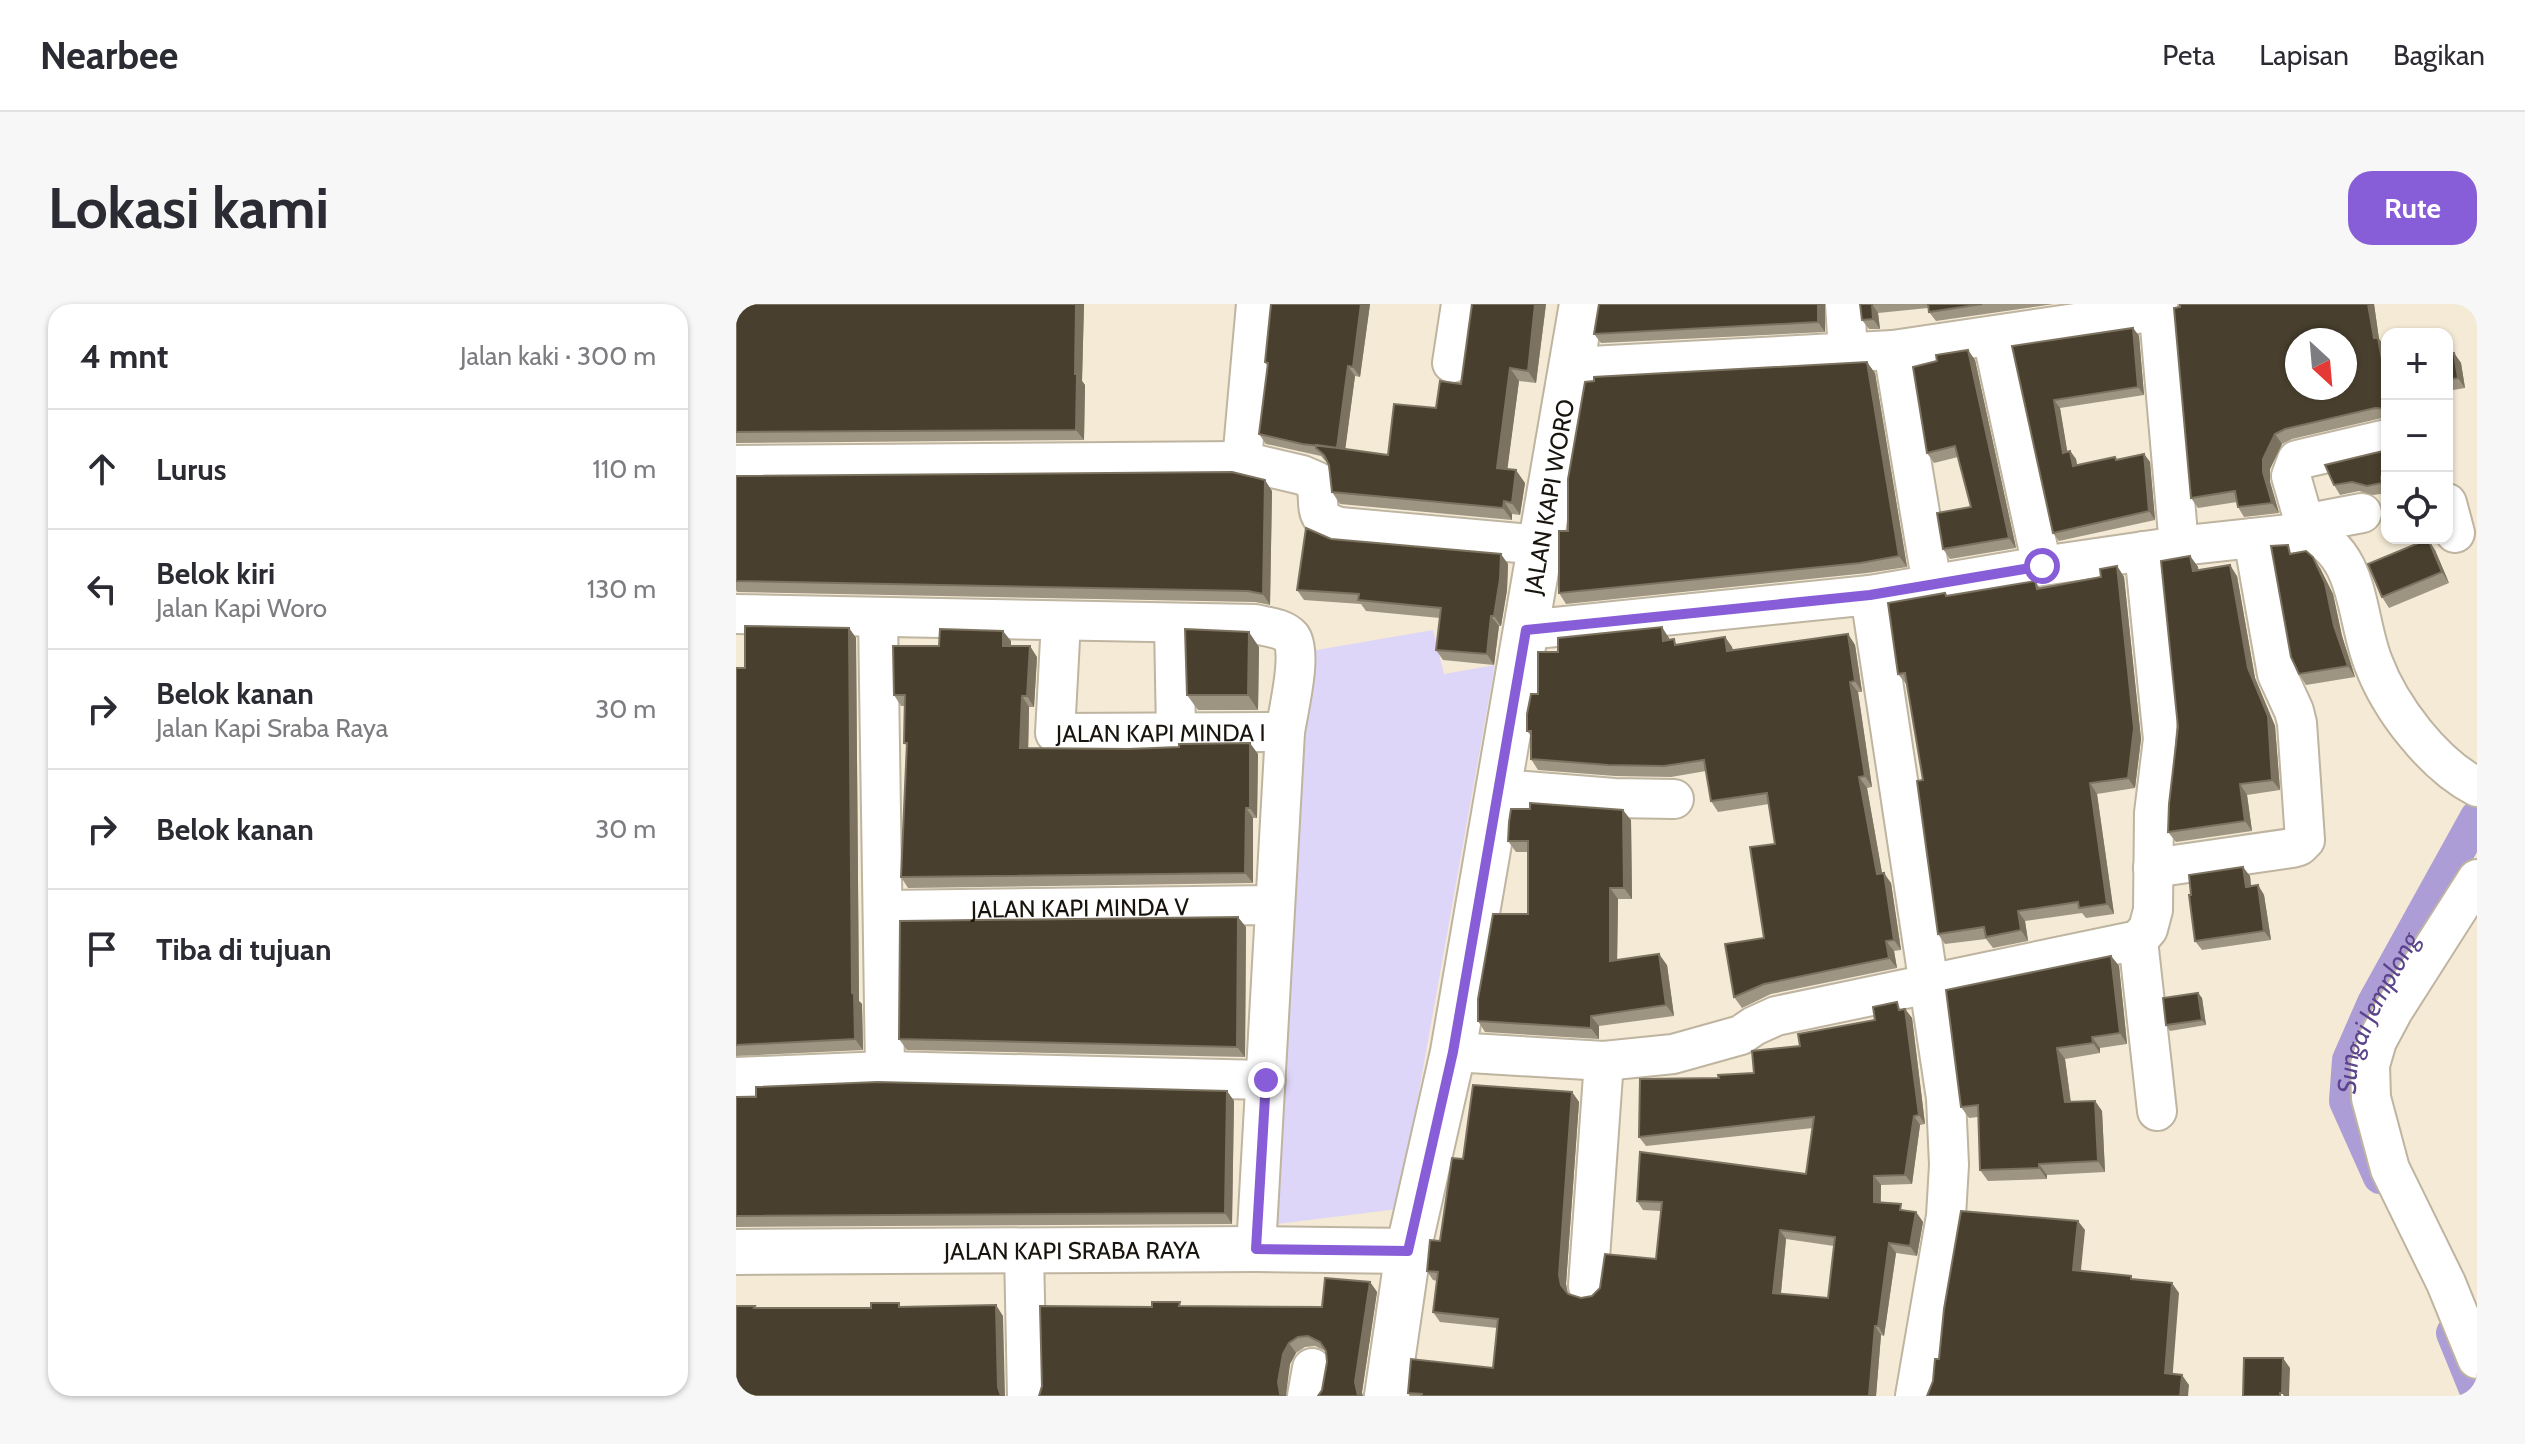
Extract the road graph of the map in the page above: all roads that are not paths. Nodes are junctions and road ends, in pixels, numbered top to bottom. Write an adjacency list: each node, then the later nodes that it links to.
1 (1256, 304): 12 (street)
2 (1461, 304): 9 (street)
3 (1582, 304): 10 (street, JALAN KAPI WORO)
4 (1845, 304): 8 (street)
5 (2158, 308): 6 (street); 18 (street)
6 (1992, 337): 7 (street); 19 (street)
7 (1893, 350): 8 (street); 20 (street)
8 (1848, 352): 10 (street)
9 (1452, 363)
10 (1571, 367): 17 (street, JALAN KAPI WORO)
11 (2381, 440): 15 (street)
12 (1242, 461): 13 (street); 17 (street)
13 (736, 465)
14 (2362, 513): 15 (street)
15 (2306, 528): 16 (street); 29 (street)
16 (2253, 538): 18 (street); 32 (street)
17 (1541, 545): 26 (street, JALAN KAPI WORO)
18 (2161, 549): 19 (street); 32 (street)
19 (2042, 566): 20 (street)
20 (1932, 585): 21 (street)
21 (1870, 595): 26 (street); 37 (street)
22 (736, 614): 23 (street)
23 (878, 617): 24 (street); 35 (street)
24 (1061, 621): 25 (street); 28 (street, JALAN KAPI MINDA I)
25 (1174, 623): 27 (street); 28 (street)
26 (1526, 630): 30 (street, JALAN KAPI WORO)
27 (1285, 732): 28 (street, JALAN KAPI MINDA I); 34 (street)
28 (1176, 733)
29 (2471, 784)
30 (1500, 789): 31 (street); 38 (street, JALAN KAPI WORO)
31 (1674, 799)
32 (2153, 868): 36 (street)
33 (2477, 879): 49 (street)
34 (1275, 905): 35 (street, JALAN KAPI MINDA V); 42 (street)
35 (884, 910): 40 (street)
36 (2138, 940): 37 (street); 43 (street)
37 (1929, 984): 39 (street); 52 (street)
38 (1453, 1052): 39 (street); 46 (street, JALAN KAPI WORO)
39 (1604, 1061): 48 (street)
40 (885, 1071): 41 (street); 42 (street)
41 (736, 1077)
42 (1266, 1080): 44 (street)
43 (2157, 1111)
44 (1256, 1249): 45 (street, JALAN KAPI SRABA RAYA); 46 (street, JALAN KAPI SRABA RAYA)
45 (1024, 1251): 47 (street, JALAN KAPI SRABA RAYA); 50 (street)
46 (1408, 1251): 51 (street, JALAN KAPI WORO)
47 (736, 1252)
48 (1588, 1286)
49 (2477, 1359)
50 (1027, 1396)
51 (1387, 1396)
52 (1915, 1396)

